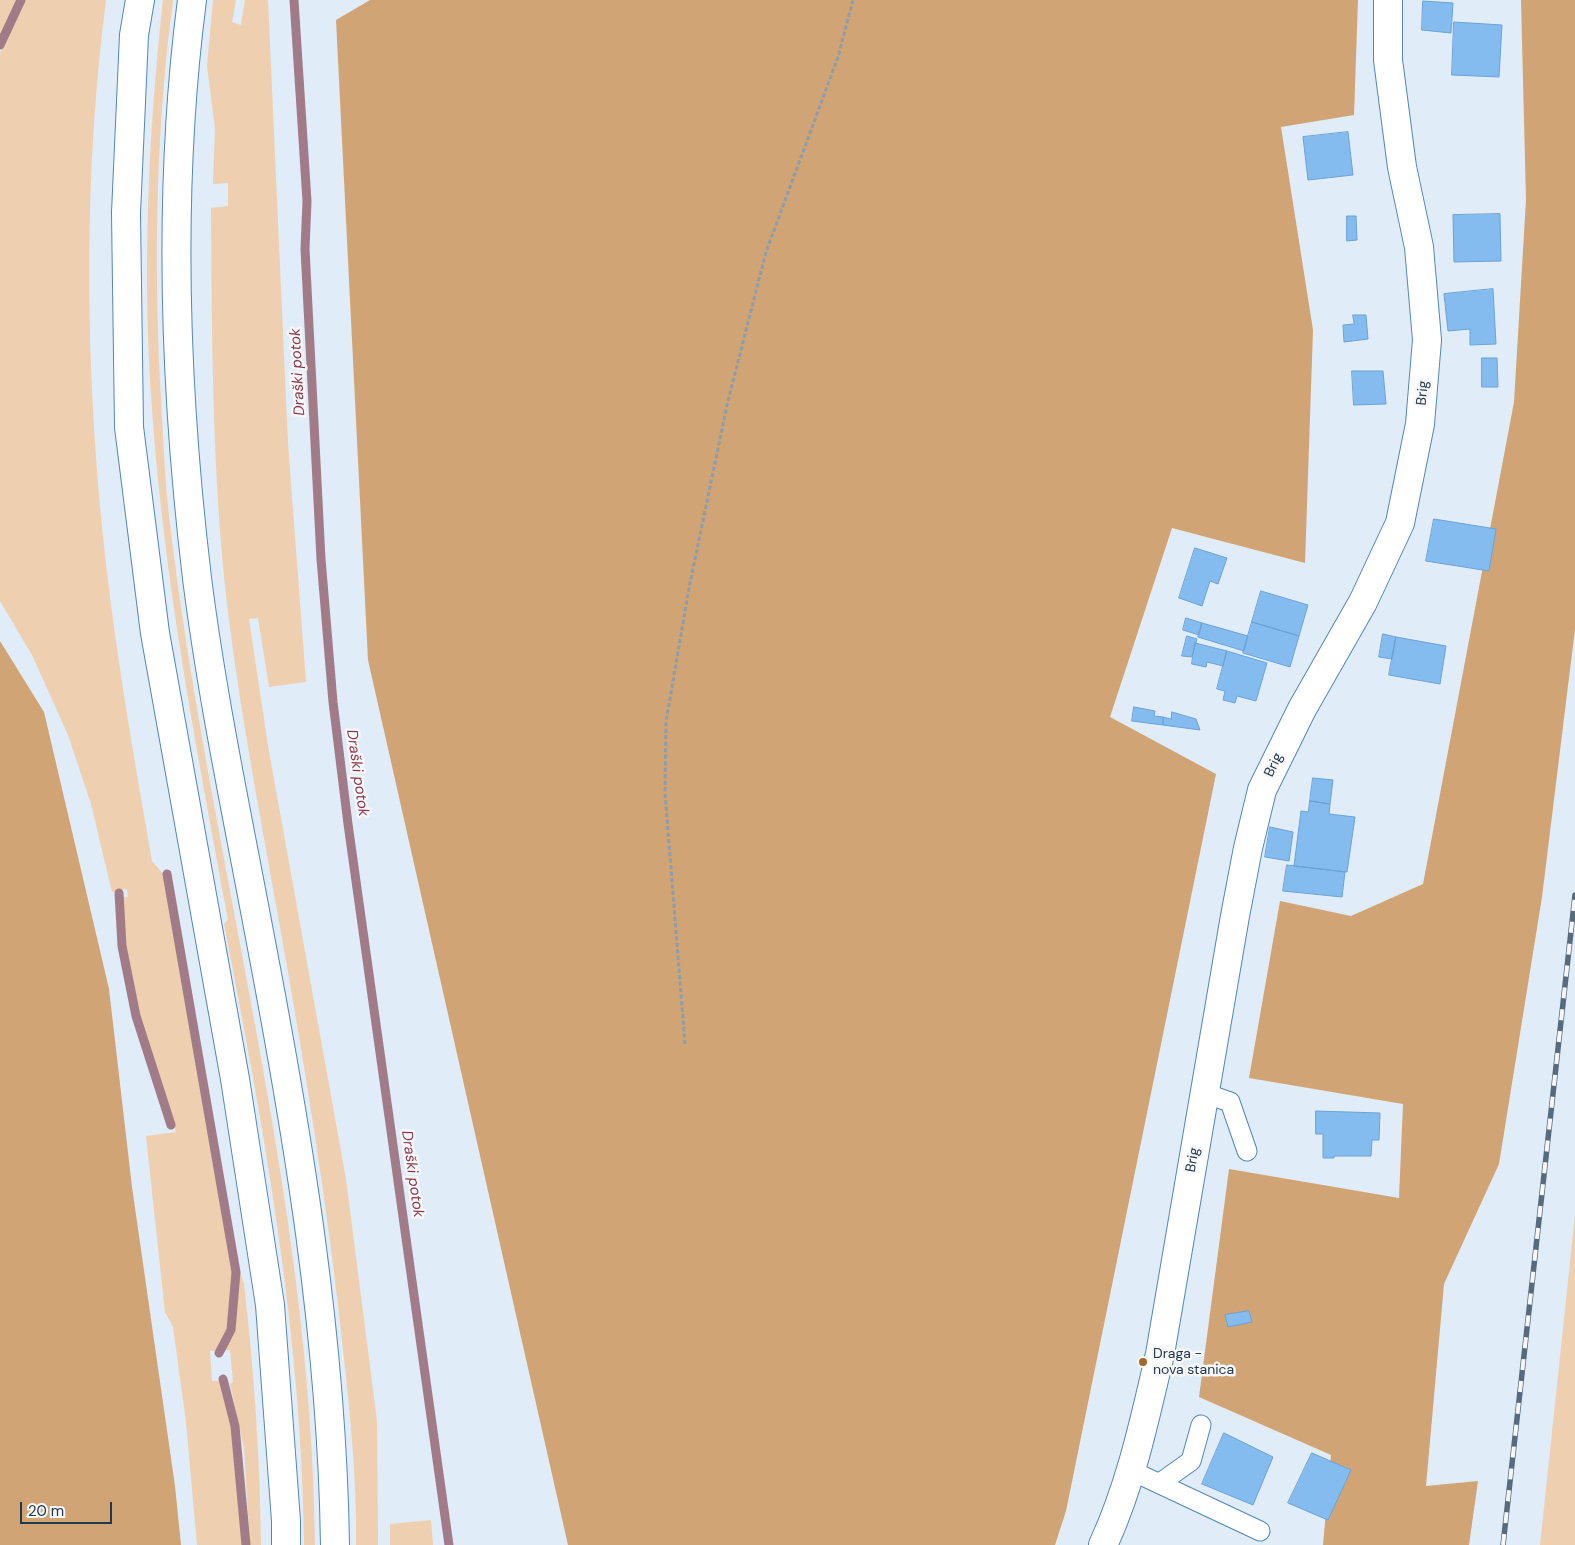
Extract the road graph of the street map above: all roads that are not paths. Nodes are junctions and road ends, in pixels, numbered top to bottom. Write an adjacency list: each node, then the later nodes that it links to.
1 (140, 0): 10 (main road)
2 (192, 0): 11 (main road)
3 (1388, 0): 4 (main road, Brig)
4 (1204, 1093): 5 (lane); 7 (main road, Brig)
5 (1246, 1150)
6 (1201, 1425): 8 (lane)
7 (1130, 1470): 8 (lane); 12 (main road, Brig)
8 (1160, 1483): 9 (lane)
9 (1260, 1531)
10 (286, 1545)
11 (336, 1545)
12 (1104, 1545)

